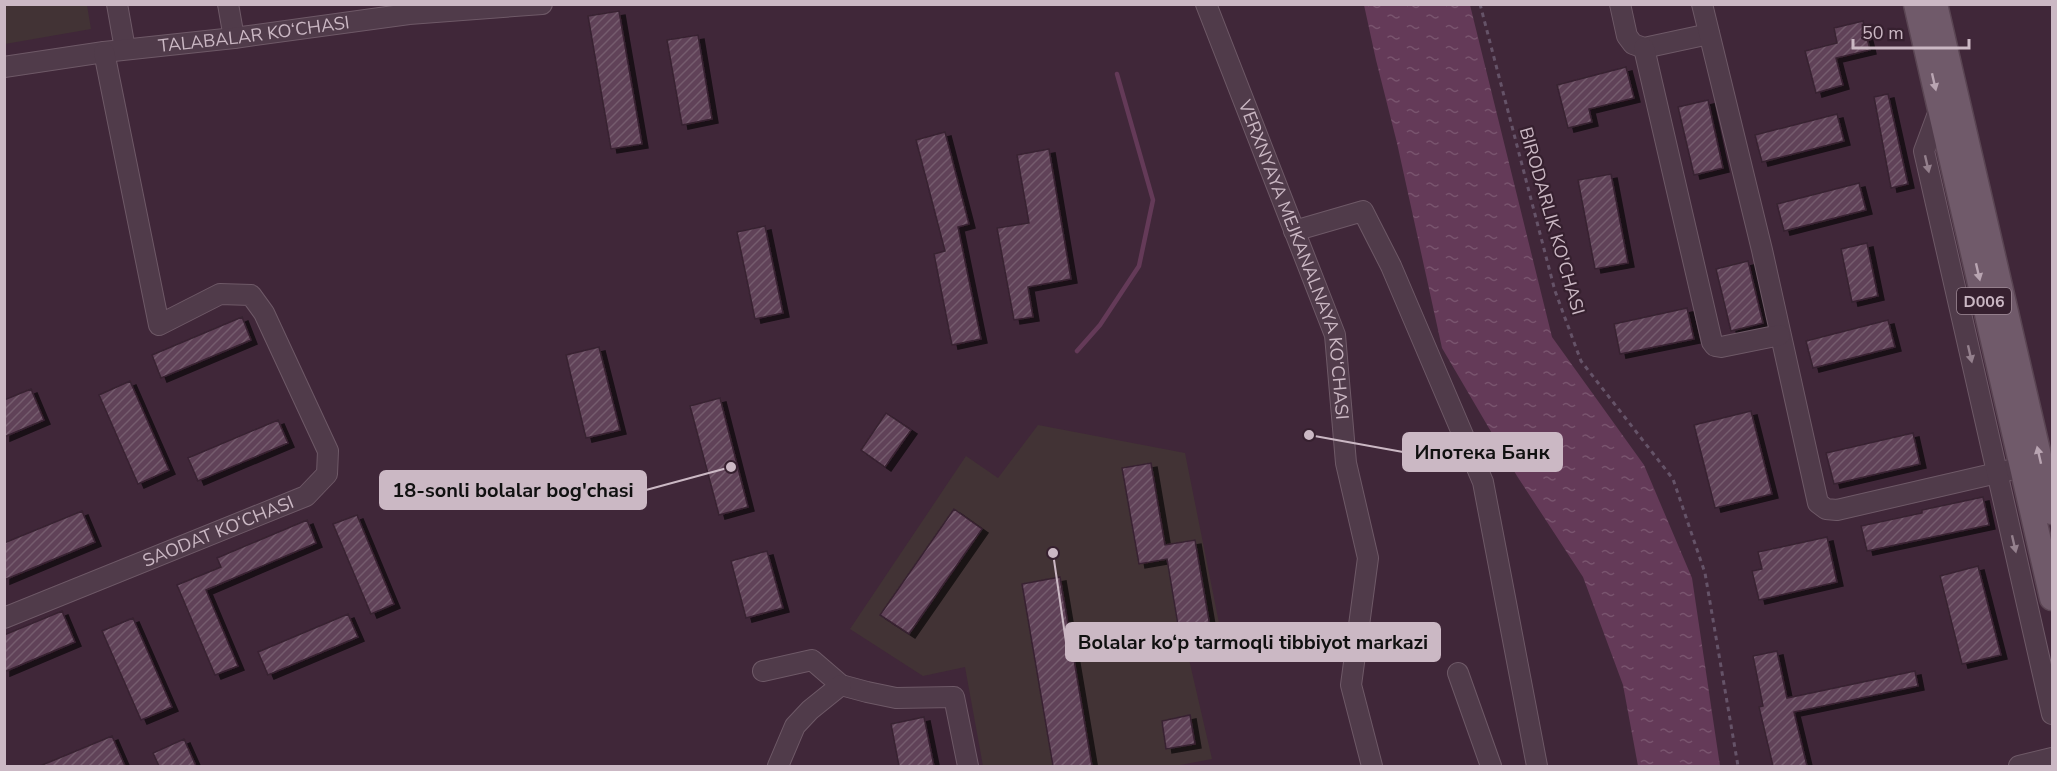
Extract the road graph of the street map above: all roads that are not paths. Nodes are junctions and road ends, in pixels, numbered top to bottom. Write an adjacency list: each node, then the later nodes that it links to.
1 (117, 4): 12 (street)
2 (228, 4): 10 (street)
3 (542, 4): 8 (street, TALABALAR KO‘CHASI)
4 (1206, 4): 16 (street, VERXNYAYA MEJKANALNAYA KO‘CHASI)
5 (1620, 4): 11 (street)
6 (1702, 4): 9 (street)
7 (1924, 5): 15 (main road, D006, one-way to 15); 20 (main road, D006, one-way to 7)
8 (408, 9): 10 (street, TALABALAR KO‘CHASI)
9 (1709, 34): 11 (street); 17 (street)
10 (234, 38): 12 (street, TALABALAR KO‘CHASI)
11 (1644, 48): 17 (street)
12 (125, 50): 13 (street, TALABALAR KO‘CHASI)
13 (104, 52): 14 (street, TALABALAR KO‘CHASI); 22 (street, SAODAT KO‘CHASI)
14 (4, 67)
15 (1940, 108): 18 (main road, D006, one-way to 18); 19 (street, one-way to 19)
16 (1294, 231): 30 (street, VERXNYAYA MEJKANALNAYA KO‘CHASI); 32 (street)
17 (1780, 335): 19 (street)
18 (2023, 467): 19 (street); 21 (main road, D006)
19 (1997, 473): 26 (street, one-way to 26)
20 (2052, 512)
21 (2052, 598)
22 (4, 618)
23 (764, 670): 25 (street)
24 (1458, 673): 31 (street)
25 (842, 684): 28 (street); 29 (street)
26 (2052, 714)
27 (2052, 758): 33 (street)
28 (778, 766)
29 (968, 766)
30 (1372, 766)
31 (1491, 766)
32 (1537, 766)
33 (2019, 766)

